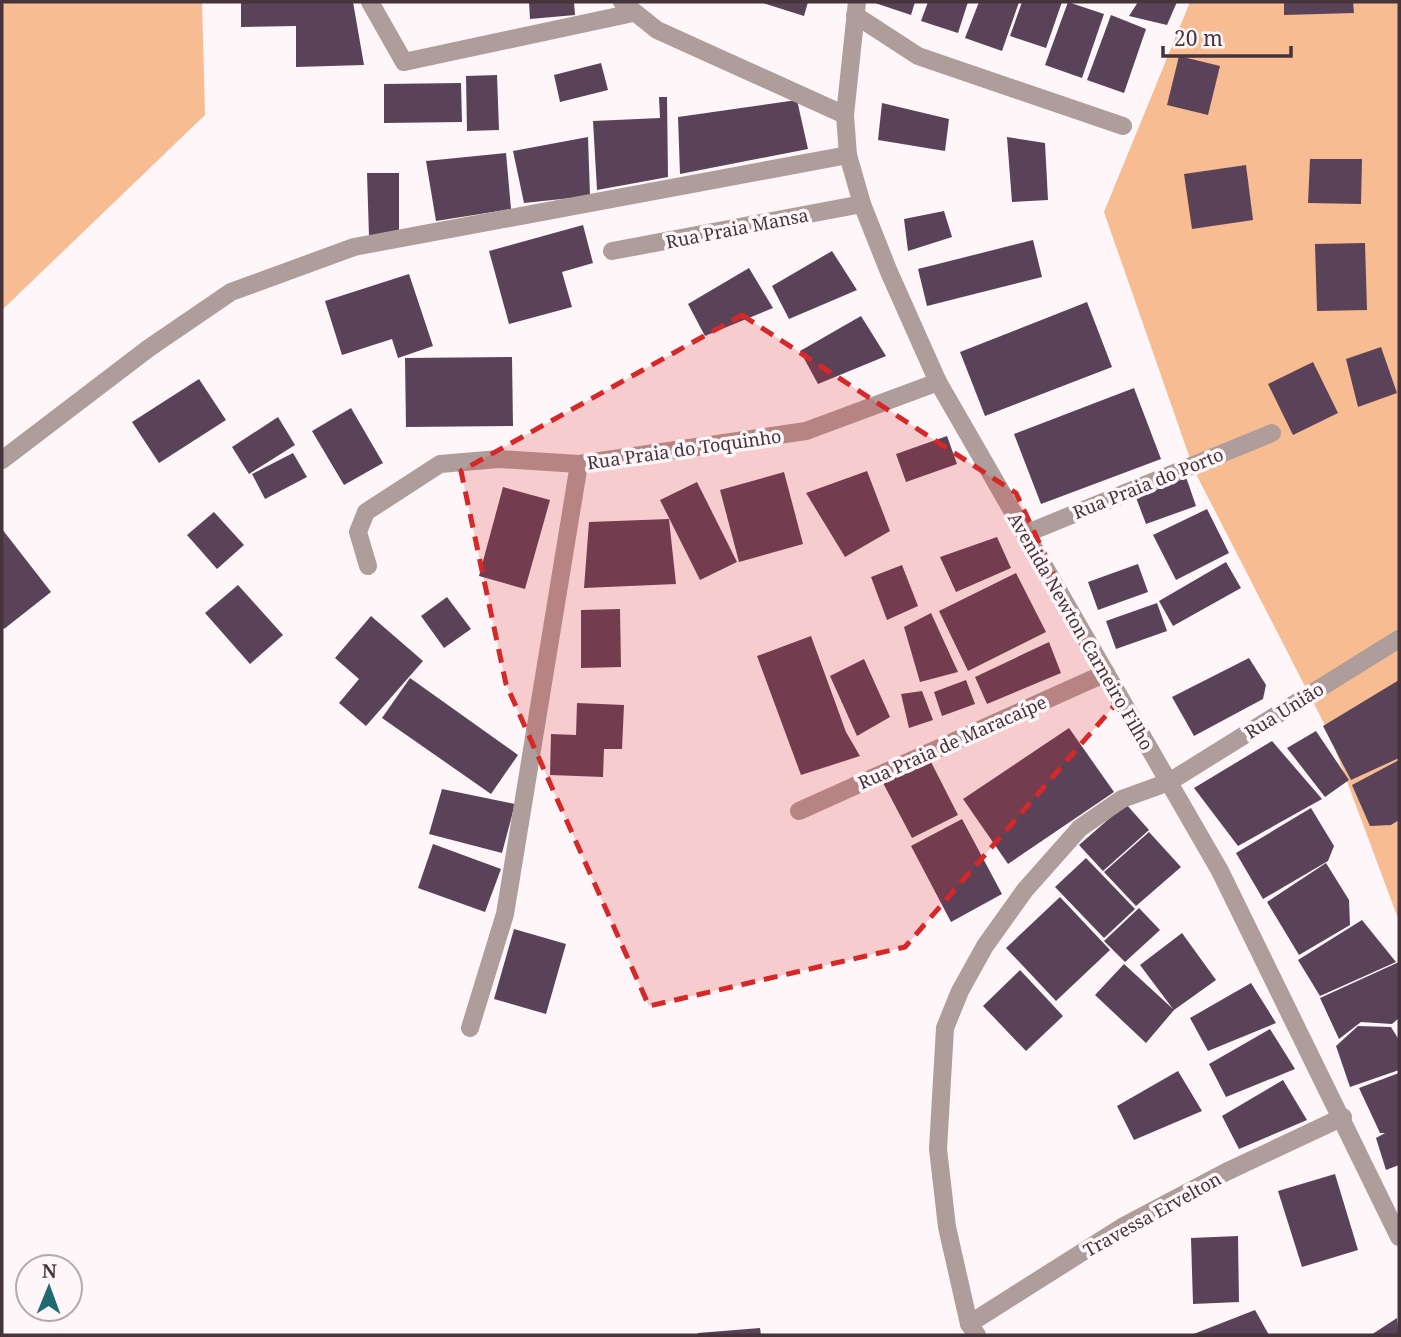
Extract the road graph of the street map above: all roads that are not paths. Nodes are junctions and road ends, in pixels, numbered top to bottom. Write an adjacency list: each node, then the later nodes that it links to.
1 (370, 2): 2 (street)
2 (628, 8): 4 (street)
3 (856, 8): 4 (street, Avenida Newton Carneiro Filho); 5 (street)
4 (845, 115): 6 (street, Avenida Newton Carneiro Filho)
5 (1124, 127)
6 (848, 155): 7 (street, Avenida Newton Carneiro Filho); 11 (street)
7 (862, 204): 8 (street, Rua Praia Mansa); 9 (street, Avenida Newton Carneiro Filho)
8 (612, 251)
9 (938, 382): 12 (street, Rua Praia do Toquinho); 13 (street, Avenida Newton Carneiro Filho)
10 (1272, 433): 13 (street, Rua Praia do Porto)
11 (2, 460)
12 (579, 464): 14 (street, Rua Praia do Toquinho); 19 (street)
13 (1025, 534): 16 (street, Avenida Newton Carneiro Filho)
14 (368, 566)
15 (1399, 639): 17 (street, Rua União)
16 (1106, 673): 17 (street, Avenida Newton Carneiro Filho); 18 (street, Rua Praia de Maracaípe)
17 (1169, 782): 20 (street, Avenida Newton Carneiro Filho); 22 (street, Rua União)
18 (799, 811)
19 (470, 1028)
20 (1343, 1117): 21 (street, Avenida Newton Carneiro Filho); 22 (street, Travessa Ervelton)
21 (1399, 1237)
22 (973, 1330)

